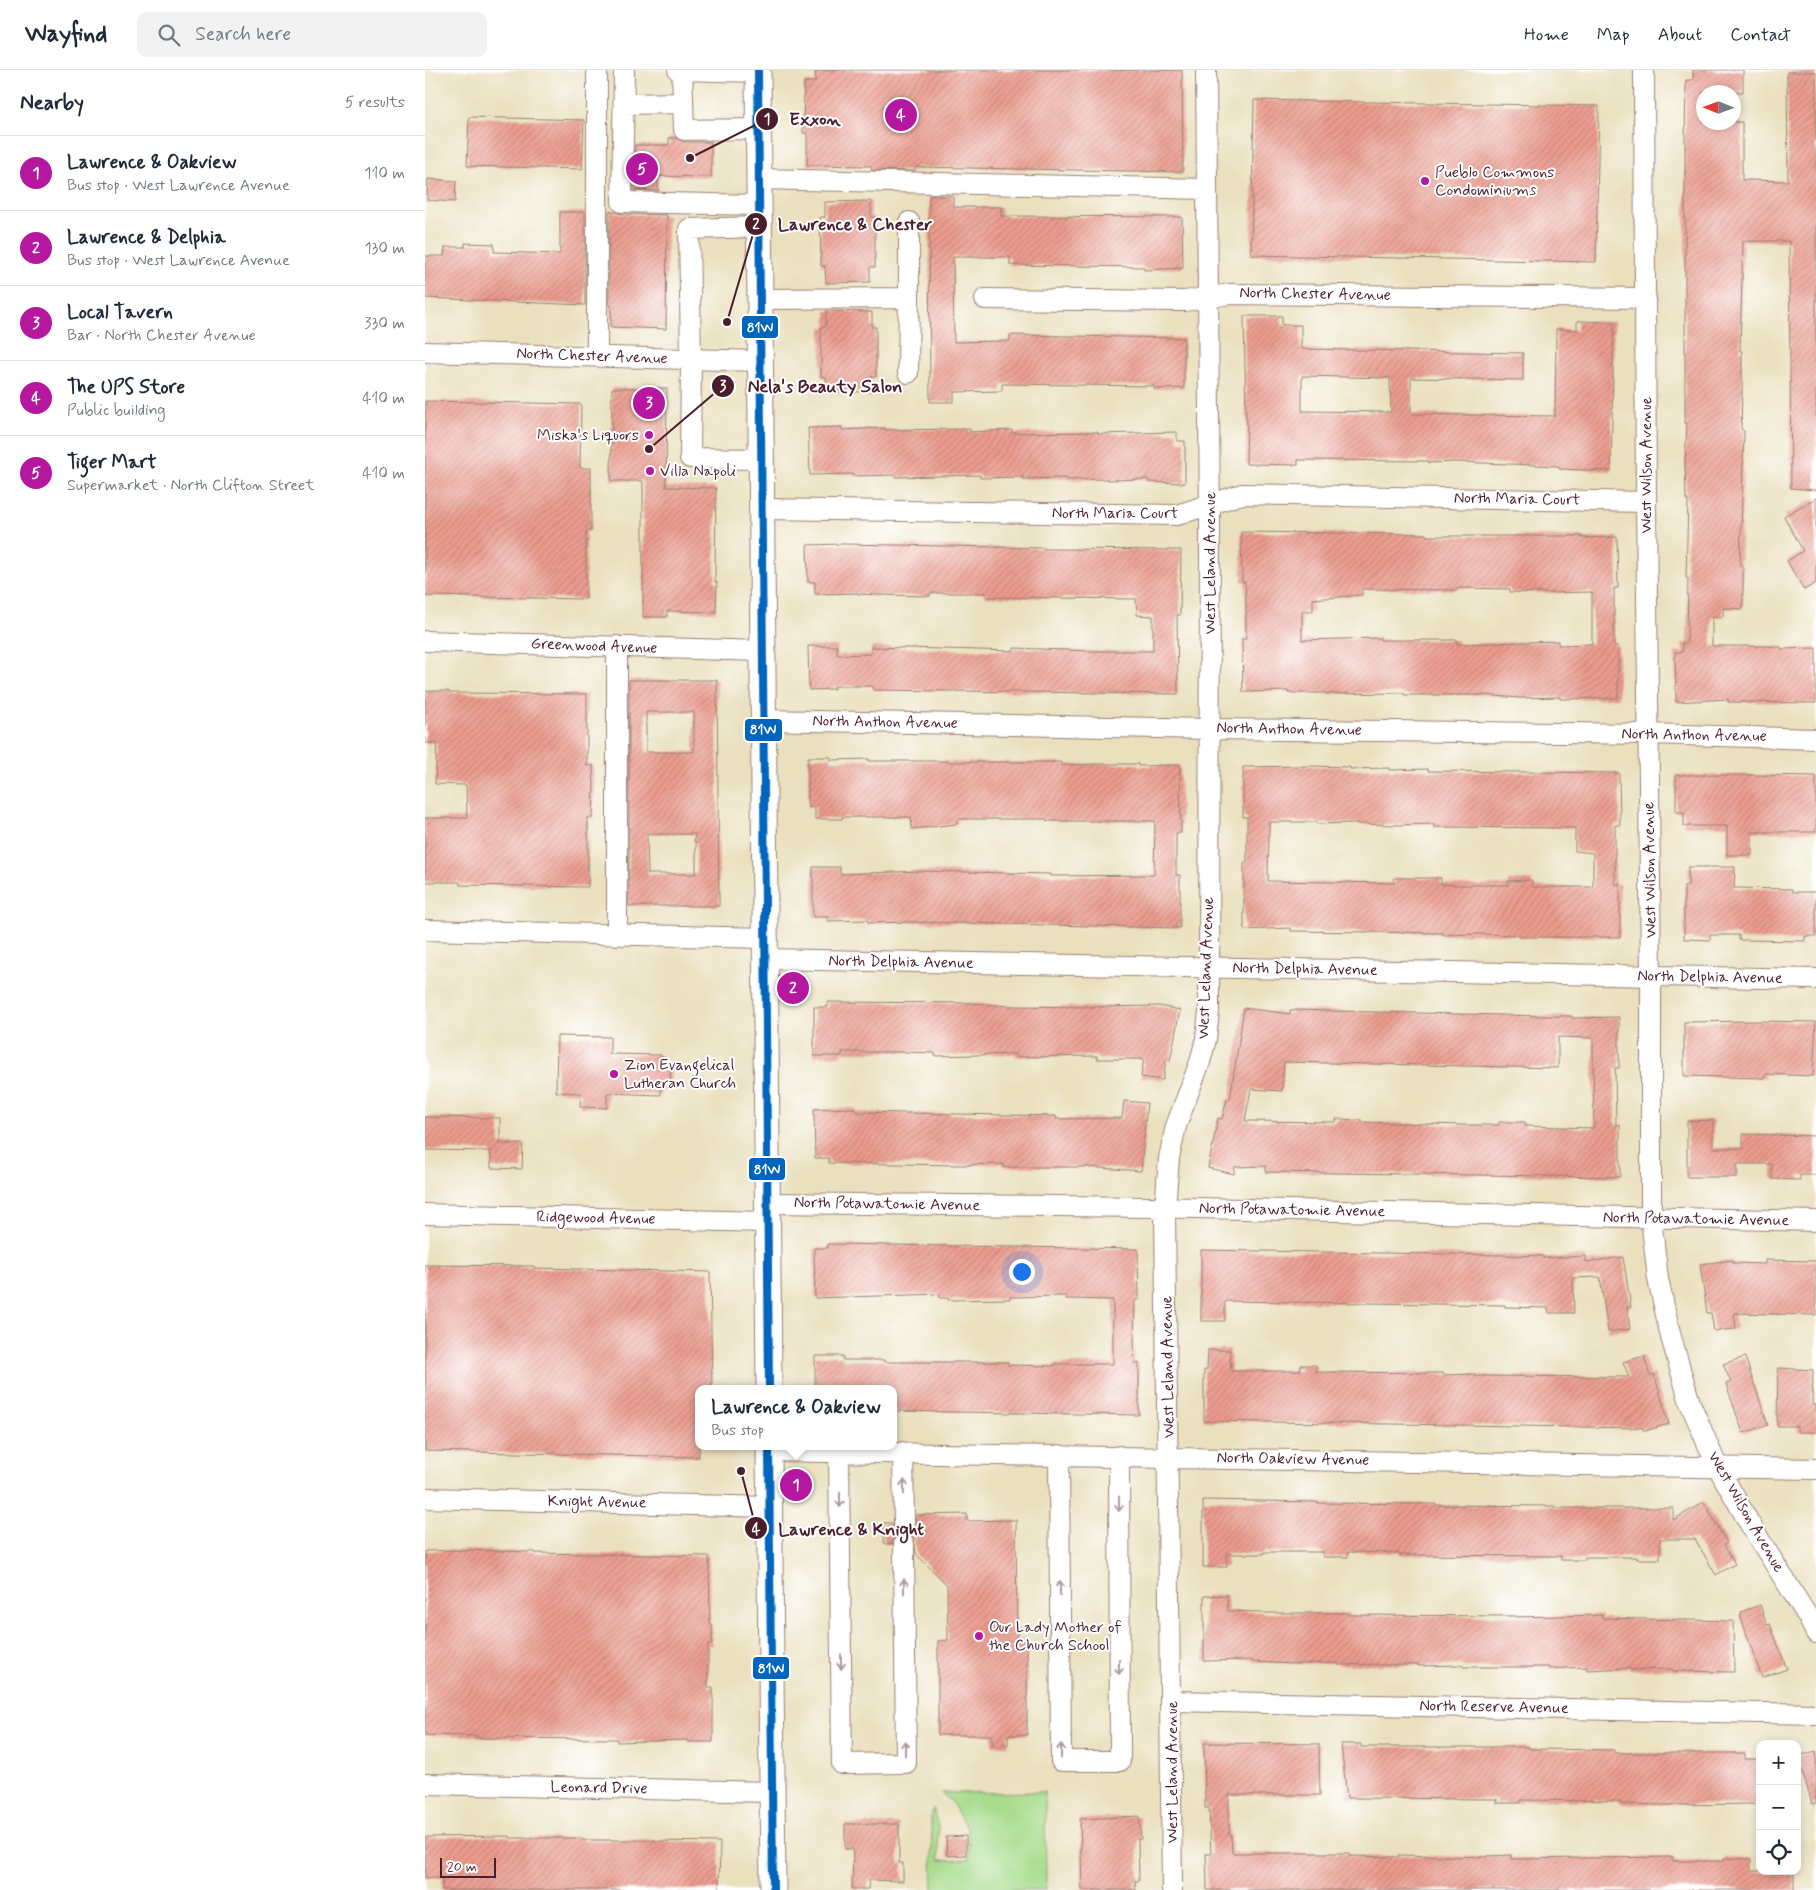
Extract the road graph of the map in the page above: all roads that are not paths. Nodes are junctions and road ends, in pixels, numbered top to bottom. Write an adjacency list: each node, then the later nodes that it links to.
1 (597, 70): 20 (street)
2 (624, 70): 8 (street)
3 (680, 70): 6 (street); 7 (street)
4 (1206, 70): 11 (street, West Leland Avenue)
5 (1645, 70): 16 (street, West Wilson Avenue)
6 (757, 71): 9 (main road)
7 (683, 103): 8 (street); 9 (street)
8 (624, 104): 12 (street)
9 (758, 129): 10 (main road)
10 (758, 179): 11 (street); 12 (main road)
11 (1207, 189): 14 (street, West Leland Avenue)
12 (758, 216): 17 (main road); 21 (street)
13 (909, 222): 15 (street)
14 (1208, 297): 16 (street, North Chester Avenue); 18 (street, North Chester Avenue); 26 (street, West Leland Avenue)
15 (909, 298): 17 (street); 23 (street)
16 (1646, 298): 25 (street, West Wilson Avenue)
17 (759, 299): 22 (main road)
18 (985, 299)
19 (425, 352): 20 (street, North Chester Avenue)
20 (597, 357): 21 (street, North Chester Avenue)
21 (691, 359): 22 (street, North Chester Avenue); 24 (street)
22 (759, 361): 24 (main road)
23 (909, 373)
24 (760, 459): 27 (main road)
25 (1646, 502): 26 (street, North Maria Court); 33 (street, West Wilson Avenue)
26 (1210, 504): 27 (street, North Maria Court); 32 (street, West Leland Avenue)
27 (761, 509): 30 (main road)
28 (425, 641): 29 (street, Greenwood Avenue)
29 (617, 646): 30 (street, Greenwood Avenue); 36 (street)
30 (762, 651): 31 (main road)
31 (763, 720): 32 (street, North Anthon Avenue); 37 (main road)
32 (1209, 728): 33 (street, North Anthon Avenue); 38 (street, West Leland Avenue)
33 (1649, 734): 34 (street, North Anthon Avenue); 39 (street, West Wilson Avenue)
34 (1816, 739)
35 (425, 930): 36 (street, North Delphia Avenue)
36 (617, 935): 37 (street, North Delphia Avenue)
37 (765, 949): 38 (street, North Delphia Avenue); 42 (main road)
38 (1209, 968): 39 (street, North Delphia Avenue); 41 (street, West Leland Avenue)
39 (1651, 976): 40 (street, North Delphia Avenue); 44 (street, West Wilson Avenue)
40 (1816, 979)
41 (1165, 1208): 42 (street, North Potawatomie Avenue); 44 (street, North Potawatomie Avenue); 53 (street, West Leland Avenue)
42 (767, 1212): 43 (street, Ridgewood Avenue); 46 (main road)
43 (425, 1214)
44 (1651, 1218): 45 (street, North Potawatomie Avenue); 54 (street, West Wilson Avenue)
45 (1816, 1221)
46 (769, 1385)
47 (769, 1450): 57 (main road)
48 (804, 1450): 49 (street, North Oakview Avenue)
49 (839, 1451): 50 (street, North Oakview Avenue); 59 (street, one-way to 59)
50 (903, 1452): 51 (street, North Oakview Avenue); 58 (street, one-way to 50)
51 (1059, 1455): 52 (street, North Oakview Avenue); 52 (street, one-way to 51)
52 (1119, 1456): 53 (street, North Oakview Avenue)
53 (1169, 1456): 54 (street, North Oakview Avenue); 61 (street, West Leland Avenue)
54 (1717, 1466): 55 (street, North Oakview Avenue); 60 (street, West Wilson Avenue)
55 (1816, 1469)
56 (425, 1498): 57 (street, Knight Avenue)
57 (770, 1507): 64 (main road)
58 (904, 1523)
59 (904, 1544)
60 (1816, 1633)
61 (1172, 1701): 62 (street, North Reserve Avenue); 66 (street, West Leland Avenue)
62 (1816, 1714)
63 (425, 1784): 64 (street, Leonard Drive)
64 (772, 1792): 65 (main road)
65 (773, 1890)
66 (1172, 1890)

